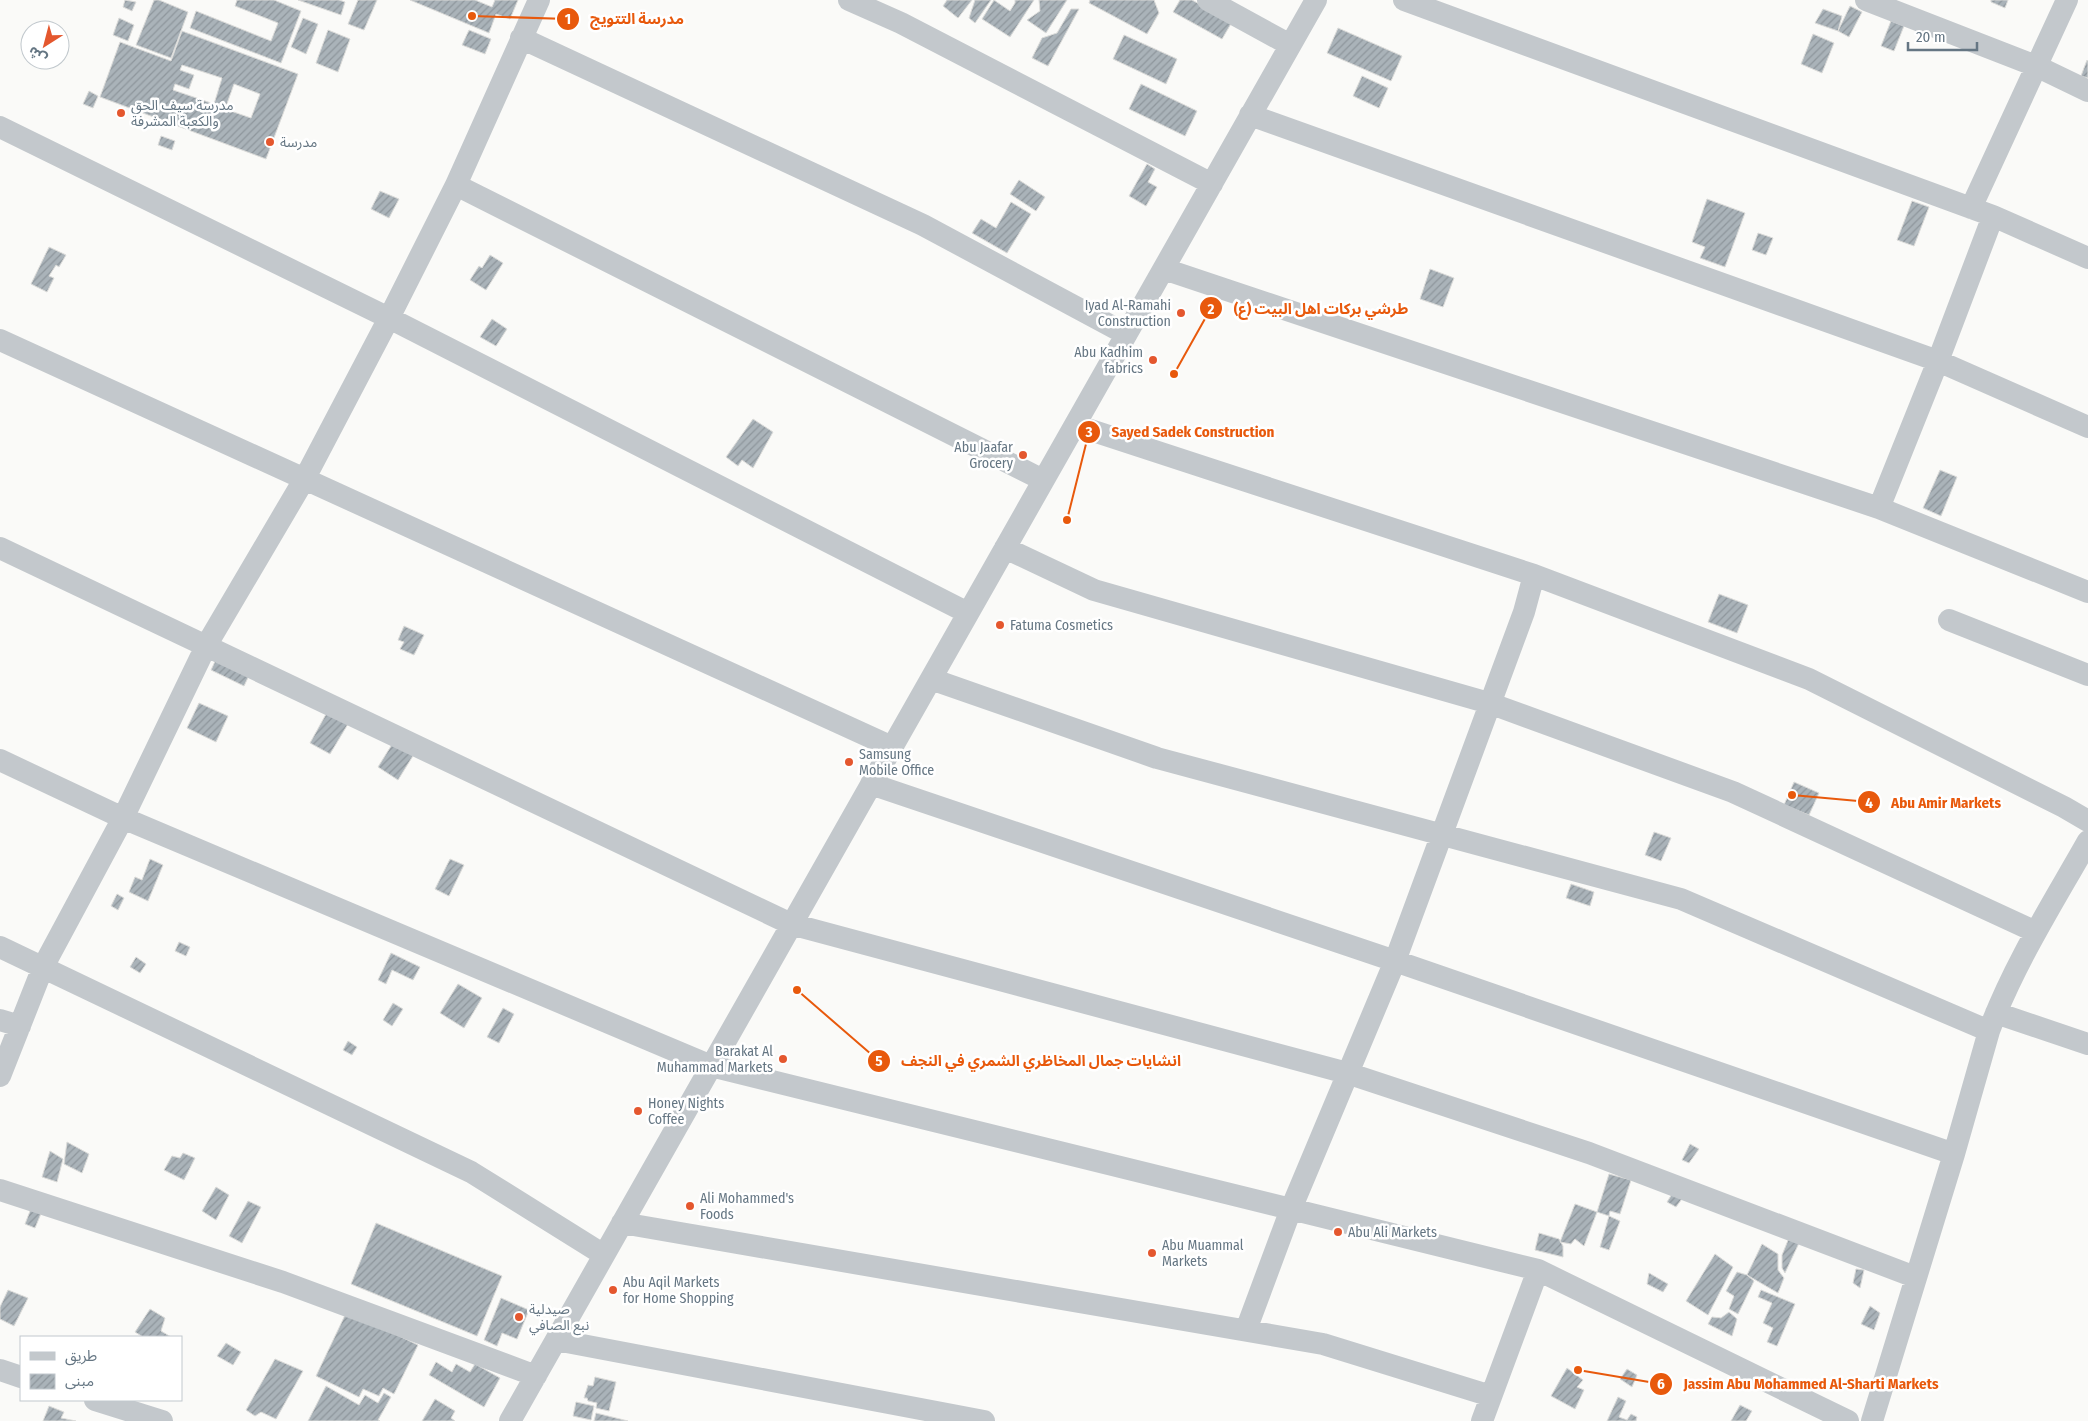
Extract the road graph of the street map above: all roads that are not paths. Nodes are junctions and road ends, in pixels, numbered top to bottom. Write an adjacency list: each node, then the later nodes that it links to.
1 (538, 0): 8 (street)
2 (849, 0): 14 (street)
3 (1208, 0): 9 (street)
4 (1316, 0): 9 (street)
5 (1404, 0): 16 (street)
6 (1866, 0): 10 (street)
7 (2067, 0): 10 (street)
8 (520, 38): 15 (street); 21 (street)
9 (1290, 45): 12 (street)
10 (2036, 66): 11 (street); 16 (street)
11 (2088, 91)
12 (1250, 115): 14 (street); 23 (street)
13 (0, 127): 20 (street)
14 (1212, 184): 19 (street)
15 (456, 185): 20 (street); 27 (street)
16 (1971, 208): 17 (street)
17 (1992, 216): 18 (street); 23 (street)
18 (2088, 258)
19 (1164, 268): 21 (street); 28 (street)
20 (389, 318): 26 (street); 33 (street)
21 (1126, 334): 24 (street)
22 (0, 340): 26 (street)
23 (1938, 361): 25 (street); 28 (street)
24 (1075, 425): 27 (street); 31 (street)
25 (2088, 427)
26 (305, 478): 35 (street); 39 (street)
27 (1044, 480): 30 (street)
28 (1879, 508): 32 (street)
29 (0, 548): 35 (street)
30 (1005, 548): 33 (street); 38 (street)
31 (1534, 575): 38 (street); 43 (street)
32 (2088, 592)
33 (968, 613): 37 (street)
34 (1949, 620): 36 (street)
35 (206, 646): 42 (street); 46 (street)
36 (2088, 675)
37 (931, 679): 39 (street); 44 (street)
38 (1489, 703): 44 (street); 47 (street)
39 (892, 746): 41 (street)
40 (0, 760): 42 (street)
41 (871, 784): 46 (street); 49 (street)
42 (123, 818): 50 (street); 54 (street)
43 (2088, 821)
44 (1442, 834): 49 (street); 51 (street)
45 (2088, 841): 47 (street)
46 (792, 924): 54 (street); 55 (street)
47 (2036, 932): 51 (street)
48 (0, 947): 50 (street)
49 (1395, 961): 55 (street); 57 (street)
50 (43, 967): 52 (street); 61 (street)
51 (1992, 1022): 53 (street); 57 (street)
52 (10, 1023): 56 (street)
53 (2088, 1044)
54 (711, 1066): 59 (street); 60 (street)
55 (1347, 1073): 59 (street); 63 (street)
56 (0, 1076)
57 (1954, 1154): 63 (street)
58 (0, 1190): 67 (street)
59 (1291, 1209): 62 (street); 64 (street)
60 (622, 1223): 61 (street); 64 (street)
61 (604, 1256): 65 (street)
62 (1538, 1270): 69 (street); 75 (street)
63 (1915, 1277): 76 (street)
64 (1246, 1330): 69 (street)
65 (556, 1340): 67 (street); 73 (street)
66 (0, 1370): 68 (street)
67 (536, 1376): 72 (street)
68 (20, 1377)
69 (1491, 1396): 74 (street)
70 (97, 1401): 71 (street)
71 (162, 1421)
72 (510, 1421)
73 (984, 1421)
74 (1482, 1421)
75 (1848, 1421)
76 (1872, 1421)

